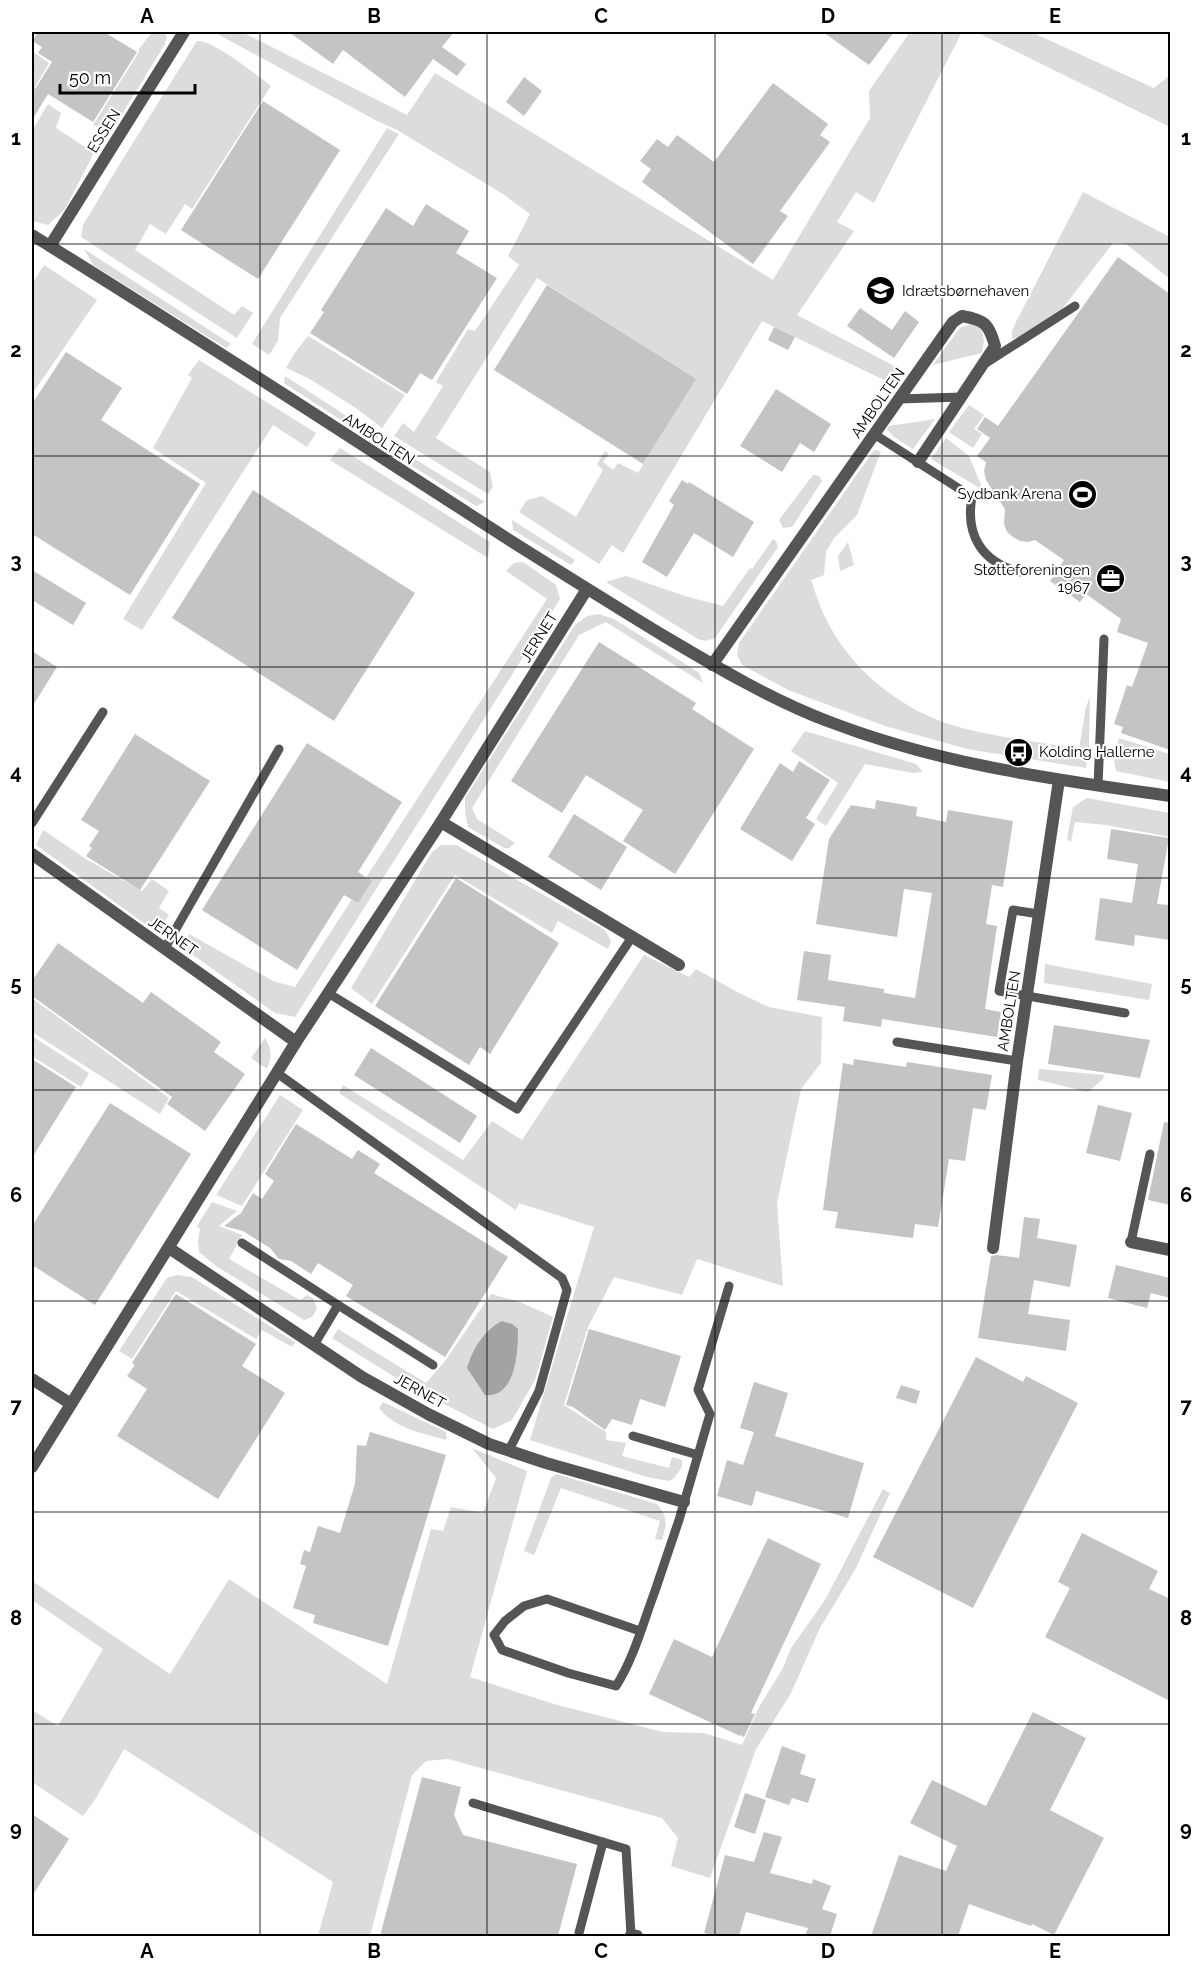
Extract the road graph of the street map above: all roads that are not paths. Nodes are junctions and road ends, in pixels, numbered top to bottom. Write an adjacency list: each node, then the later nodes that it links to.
1 (184, 32): 3 (street, ESSEN)
2 (32, 235): 3 (street, AMBOLTEN)
3 (50, 246): 11 (street, AMBOLTEN)
4 (1075, 306): 5 (lane)
5 (984, 364): 6 (street, AMBOLTEN); 7 (street, AMBOLTEN)
6 (962, 397): 7 (lane); 9 (street, AMBOLTEN)
7 (898, 399): 8 (street, AMBOLTEN)
8 (874, 434): 9 (lane); 13 (street, AMBOLTEN)
9 (918, 462): 10 (lane)
10 (1019, 572)
11 (587, 589): 13 (street, AMBOLTEN); 19 (street, JERNET)
12 (1104, 639): 17 (lane)
13 (712, 665): 16 (street, AMBOLTEN)
14 (103, 712): 20 (lane)
15 (279, 749): 24 (lane)
16 (1059, 780): 17 (street, AMBOLTEN); 22 (street, AMBOLTEN)
17 (1098, 786): 18 (street, AMBOLTEN)
18 (1170, 796)
19 (441, 822): 23 (street); 26 (street, JERNET)
20 (32, 823)
21 (32, 854): 24 (street, JERNET)
22 (1039, 914): 27 (street, AMBOLTEN); 27 (lane)
23 (632, 937): 25 (street); 26 (lane)
24 (165, 948): 29 (street, JERNET)
25 (679, 965)
26 (328, 993): 29 (street, JERNET)
27 (1027, 995): 28 (lane); 31 (street, AMBOLTEN)
28 (1125, 1013)
29 (296, 1042): 32 (street, JERNET)
30 (897, 1042): 31 (lane)
31 (1017, 1061): 37 (street, AMBOLTEN)
32 (277, 1073): 36 (street, JERNET); 46 (lane)
33 (1150, 1154): 34 (lane)
34 (1131, 1242): 38 (street)
35 (242, 1243): 40 (lane)
36 (169, 1248): 41 (street, JERNET); 44 (street, JERNET)
37 (993, 1248)
38 (1170, 1250)
39 (729, 1286): 47 (lane)
40 (338, 1305): 41 (lane); 42 (lane)
41 (314, 1345): 46 (street, JERNET)
42 (433, 1365)
43 (32, 1379): 44 (street)
44 (71, 1404): 48 (street, JERNET)
45 (633, 1436): 47 (lane)
46 (509, 1450): 49 (street, JERNET)
47 (697, 1459): 49 (lane)
48 (32, 1467)
49 (684, 1502): 50 (lane)
50 (640, 1631): 50 (lane)
51 (473, 1803): 52 (lane)
52 (603, 1842): 53 (lane); 54 (lane)
53 (579, 1933)
54 (634, 1936)

